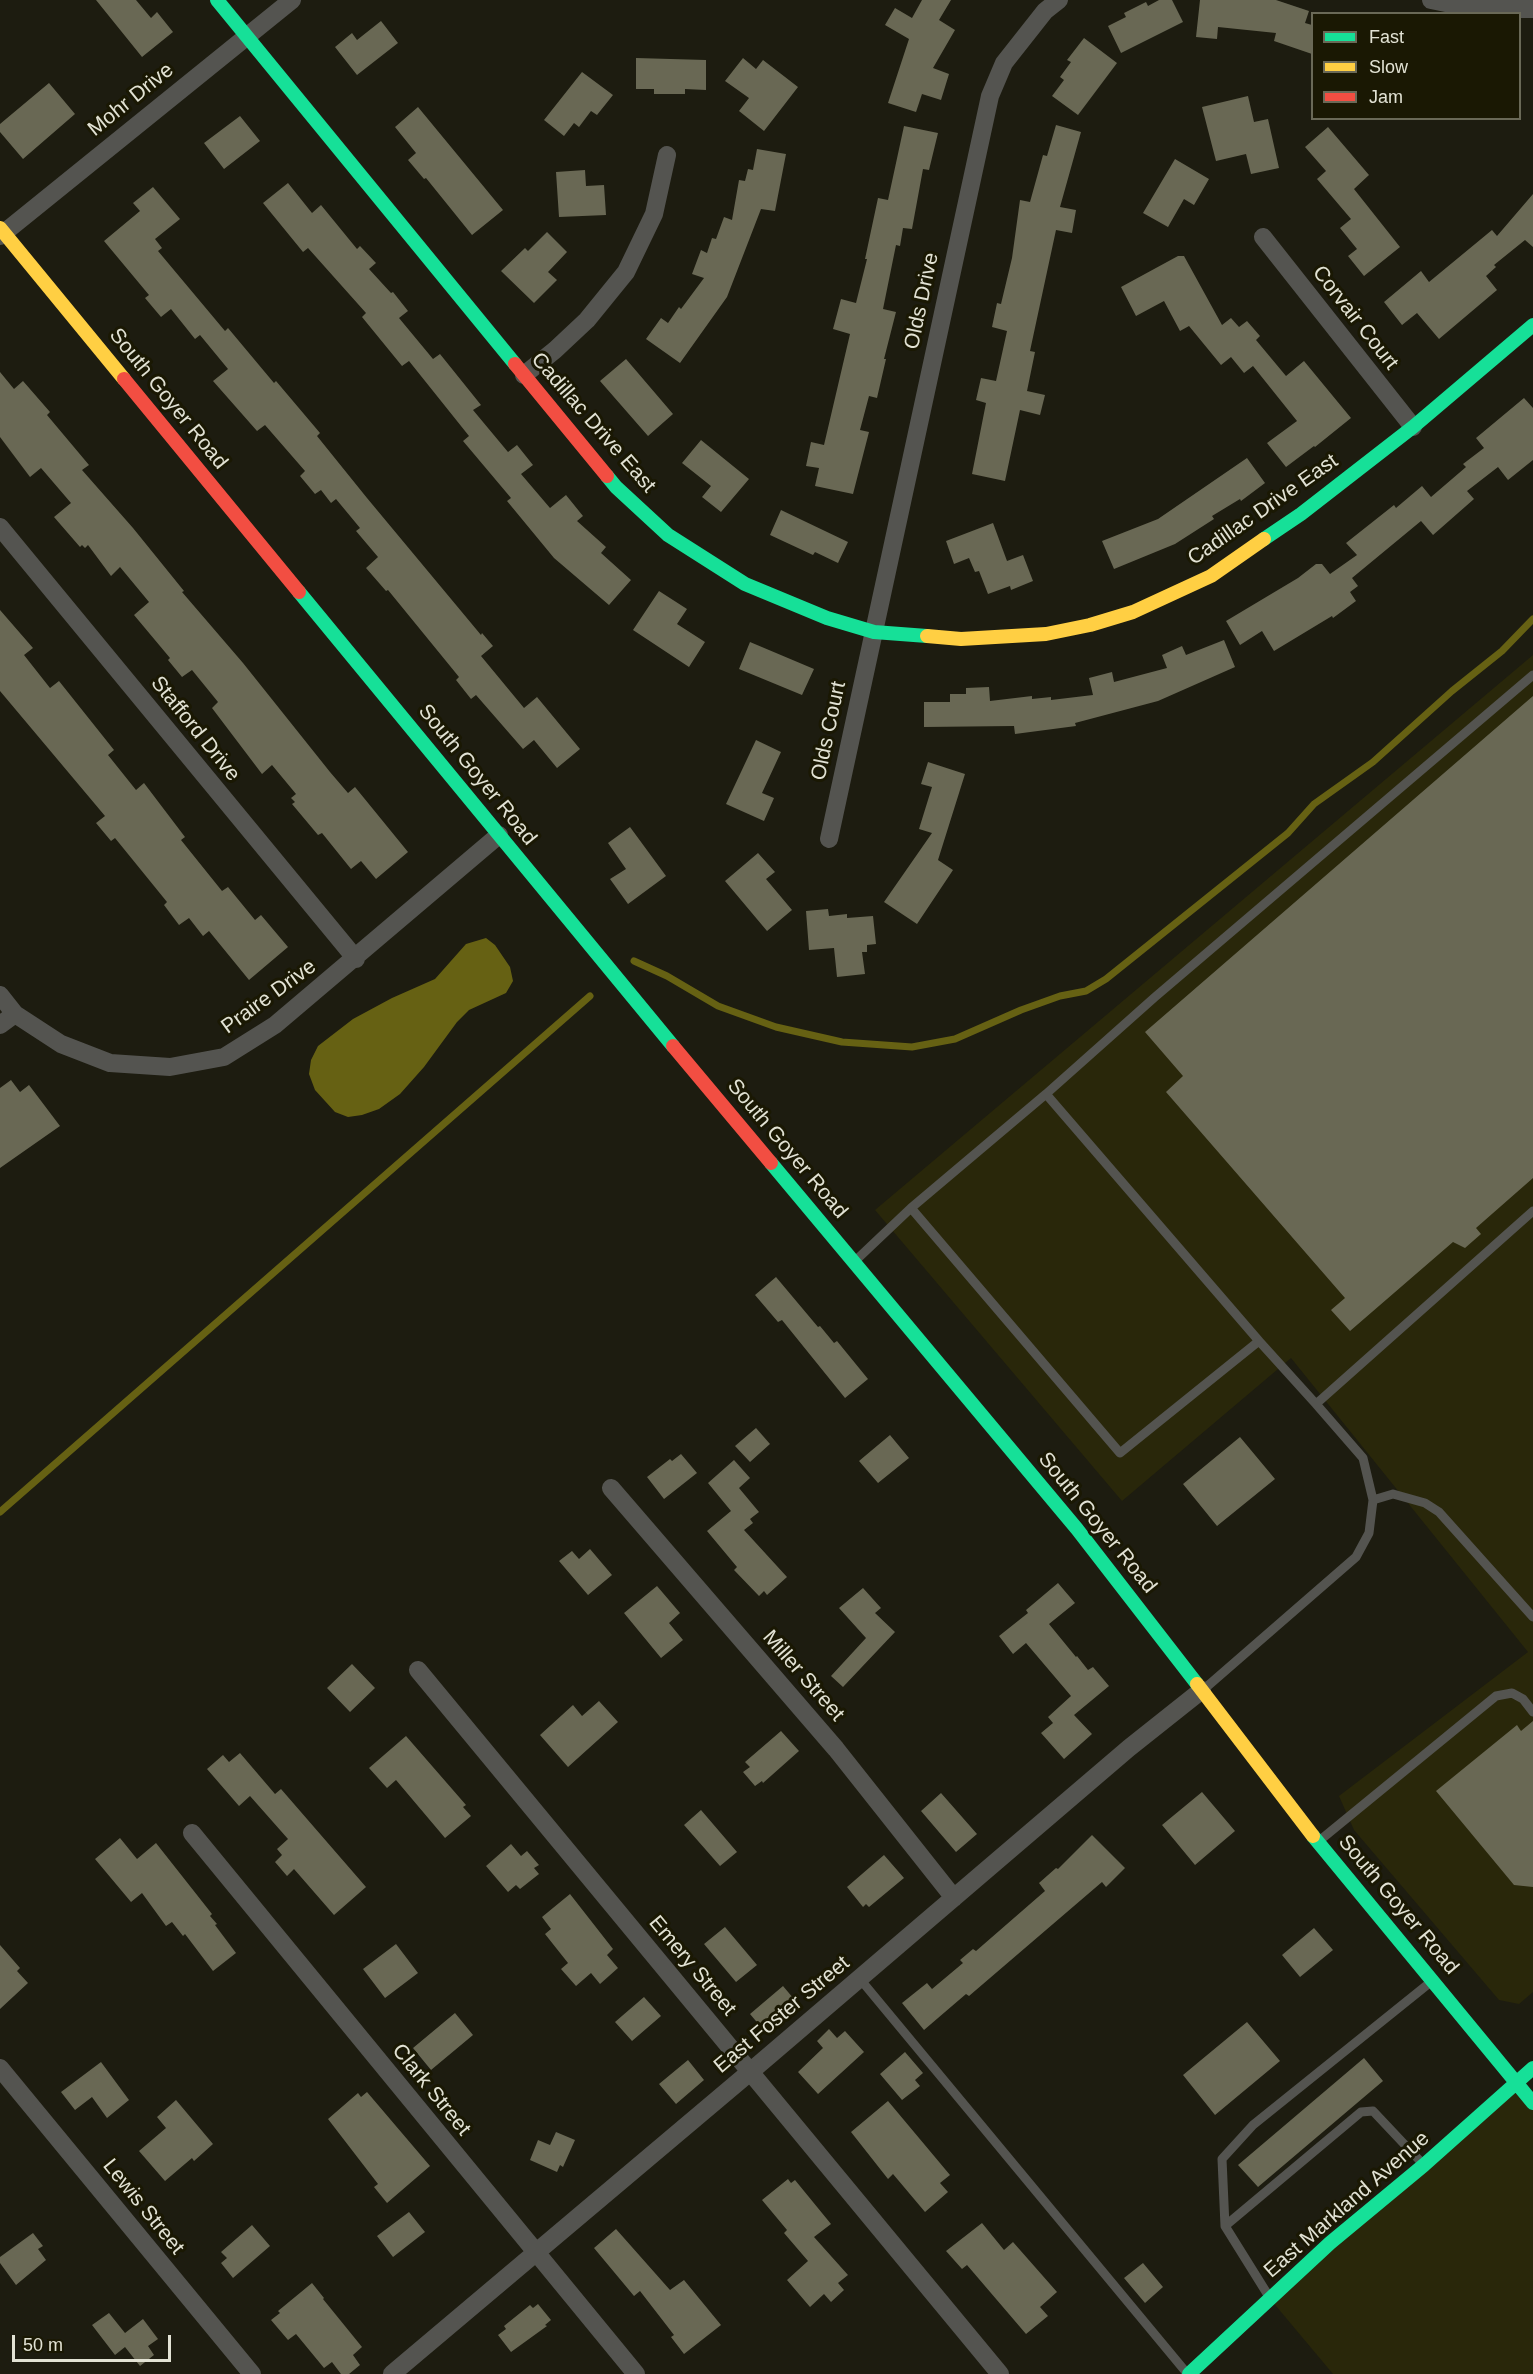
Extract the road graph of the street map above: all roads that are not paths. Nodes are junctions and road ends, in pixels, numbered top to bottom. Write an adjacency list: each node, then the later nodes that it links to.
1 (217, 0): 6 (street, Cadillac Drive East)
2 (292, 0): 6 (street, Mohr Drive)
3 (1059, 0): 14 (street, Olds Drive)
4 (1431, 0): 5 (street)
5 (1533, 9)
6 (246, 35): 8 (street, Mohr Drive); 11 (street, Cadillac Drive East)
7 (667, 155): 11 (street)
8 (1, 232): 16 (street, South Goyer Road)
9 (1263, 237): 12 (street, Corvair Court)
10 (1533, 325): 12 (street, Cadillac Drive East)
11 (524, 375): 14 (street, Cadillac Drive East)
12 (1413, 427): 14 (street, Cadillac Drive East)
13 (0, 527): 18 (street, Stafford Drive)
14 (874, 632): 17 (street, Olds Court)
15 (1533, 675): 22 (lane)
16 (499, 835): 18 (street, Praire Drive); 25 (street, South Goyer Road)
17 (829, 839)
18 (356, 959): 20 (street, Praire Drive)
19 (0, 995): 20 (street, Praire Drive)
20 (15, 1014): 21 (street)
21 (0, 1025)
22 (1046, 1094): 23 (lane); 26 (lane)
23 (911, 1208): 25 (lane); 26 (lane)
24 (1533, 1211): 27 (lane)
25 (854, 1262): 32 (street, South Goyer Road)
26 (1259, 1341): 27 (lane)
27 (1316, 1404): 29 (lane)
28 (611, 1488): 36 (street, Miller Street)
29 (1374, 1500): 30 (lane); 32 (lane)
30 (1533, 1617)
31 (418, 1670): 41 (street, Emery Street)
32 (1202, 1690): 35 (street, South Goyer Road); 36 (street, East Foster Street)
33 (1533, 1712): 35 (lane)
34 (192, 1833): 46 (street, Clark Street)
35 (1318, 1842): 38 (street, South Goyer Road)
36 (954, 1898): 37 (street, East Foster Street)
37 (860, 1979): 41 (street, East Foster Street); 52 (lane)
38 (1433, 1980): 42 (street, South Goyer Road); 45 (lane)
39 (0, 2068): 48 (street, Lewis Street)
40 (1533, 2068): 42 (street, East Markland Avenue)
41 (750, 2072): 46 (street, East Foster Street); 51 (street, Emery Street)
42 (1515, 2083): 43 (street, South Goyer Road); 44 (street, East Markland Avenue)
43 (1533, 2103)
44 (1424, 2165): 45 (lane); 47 (street, East Markland Avenue)
45 (1225, 2226): 47 (lane)
46 (536, 2254): 49 (street, East Foster Street); 50 (street, Clark Street)
47 (1271, 2300): 52 (street, East Markland Avenue)
48 (252, 2374)
49 (392, 2374)
50 (636, 2374)
51 (1000, 2374)
52 (1188, 2374)

